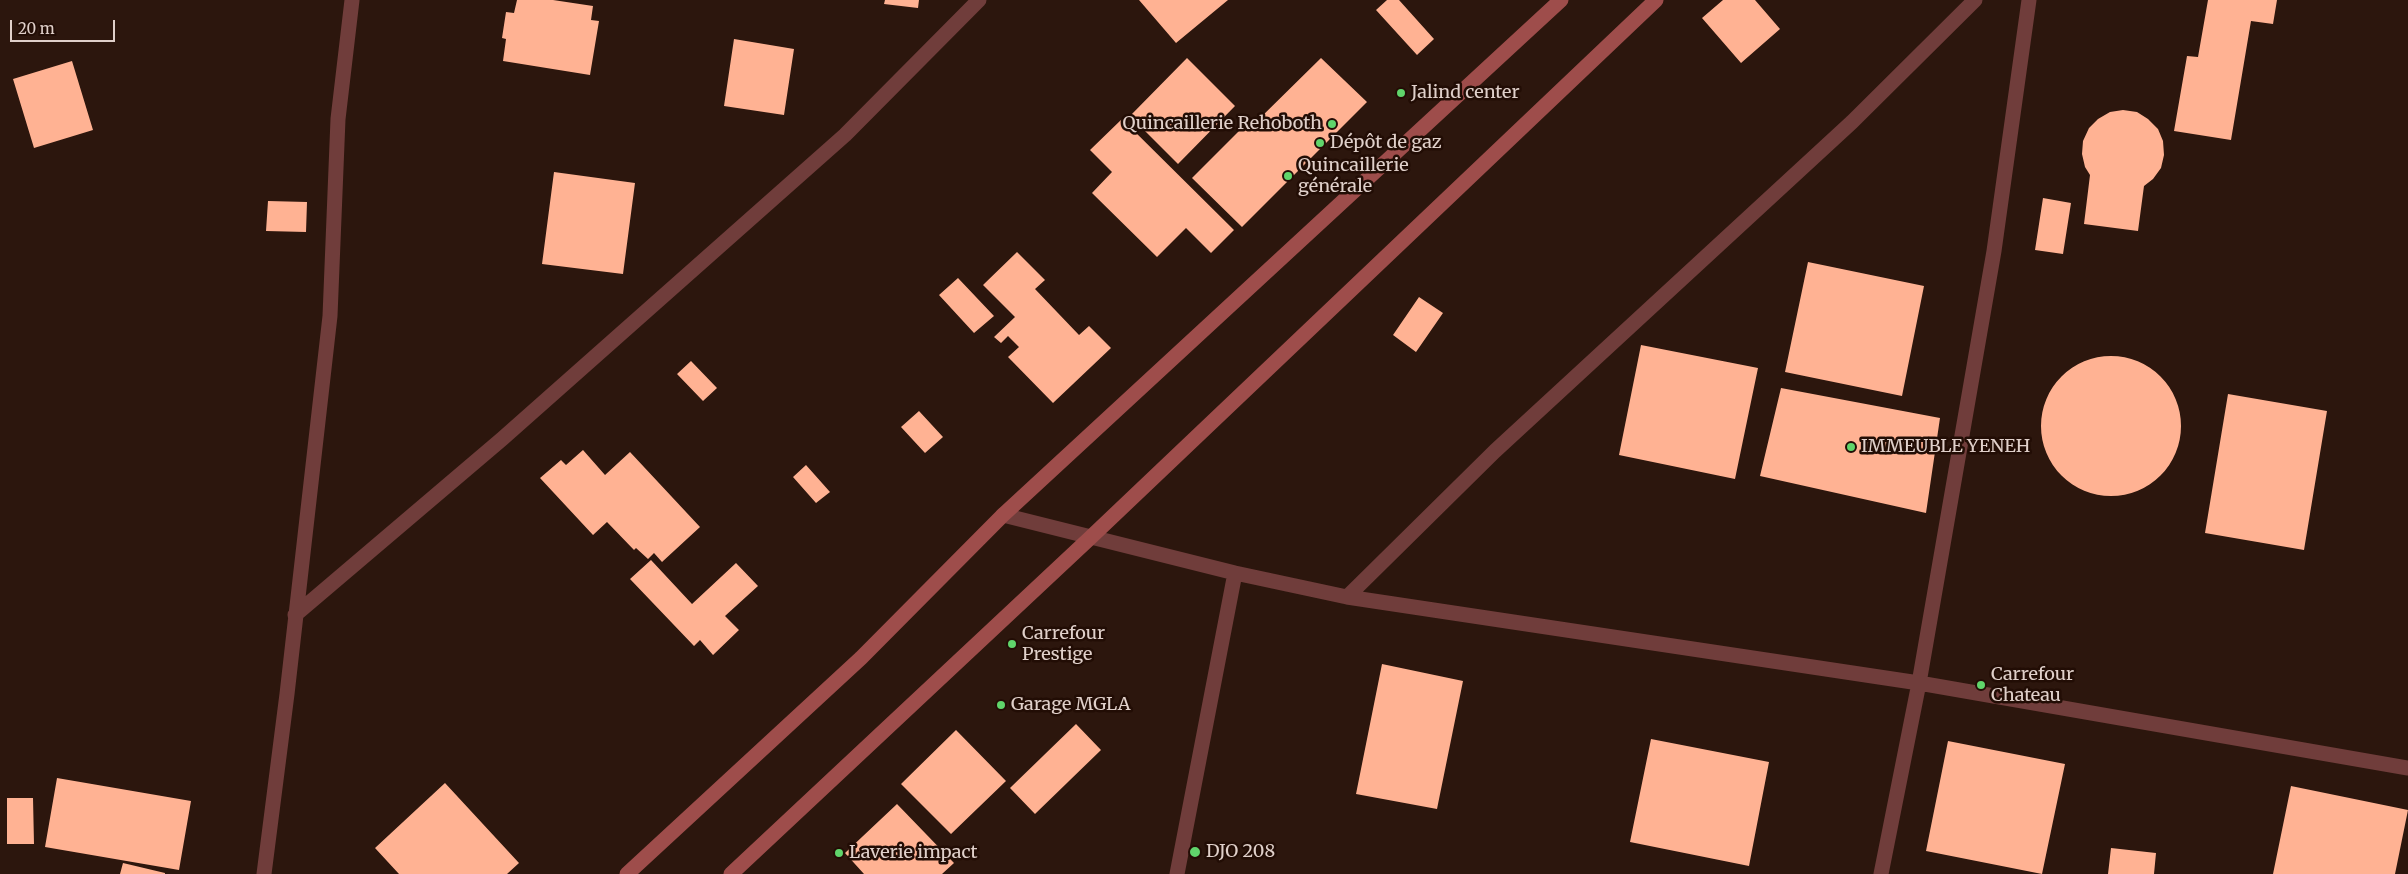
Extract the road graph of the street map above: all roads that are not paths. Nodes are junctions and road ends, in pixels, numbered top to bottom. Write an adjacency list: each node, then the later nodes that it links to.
1 (352, 0): 11 (street)
2 (980, 0): 11 (street)
3 (1561, 0): 7 (main road)
4 (1656, 0): 8 (main road)
5 (1975, 0): 10 (street)
6 (2029, 0): 12 (street)
7 (1003, 515): 8 (street); 15 (main road)
8 (1090, 538): 9 (street); 16 (main road)
9 (1235, 573): 10 (street); 17 (street)
10 (1347, 597): 12 (street)
11 (295, 615): 14 (street)
12 (1919, 684): 13 (street); 18 (street)
13 (2408, 768)
14 (264, 874)
15 (627, 874)
16 (731, 874)
17 (1177, 874)
18 (1881, 874)

